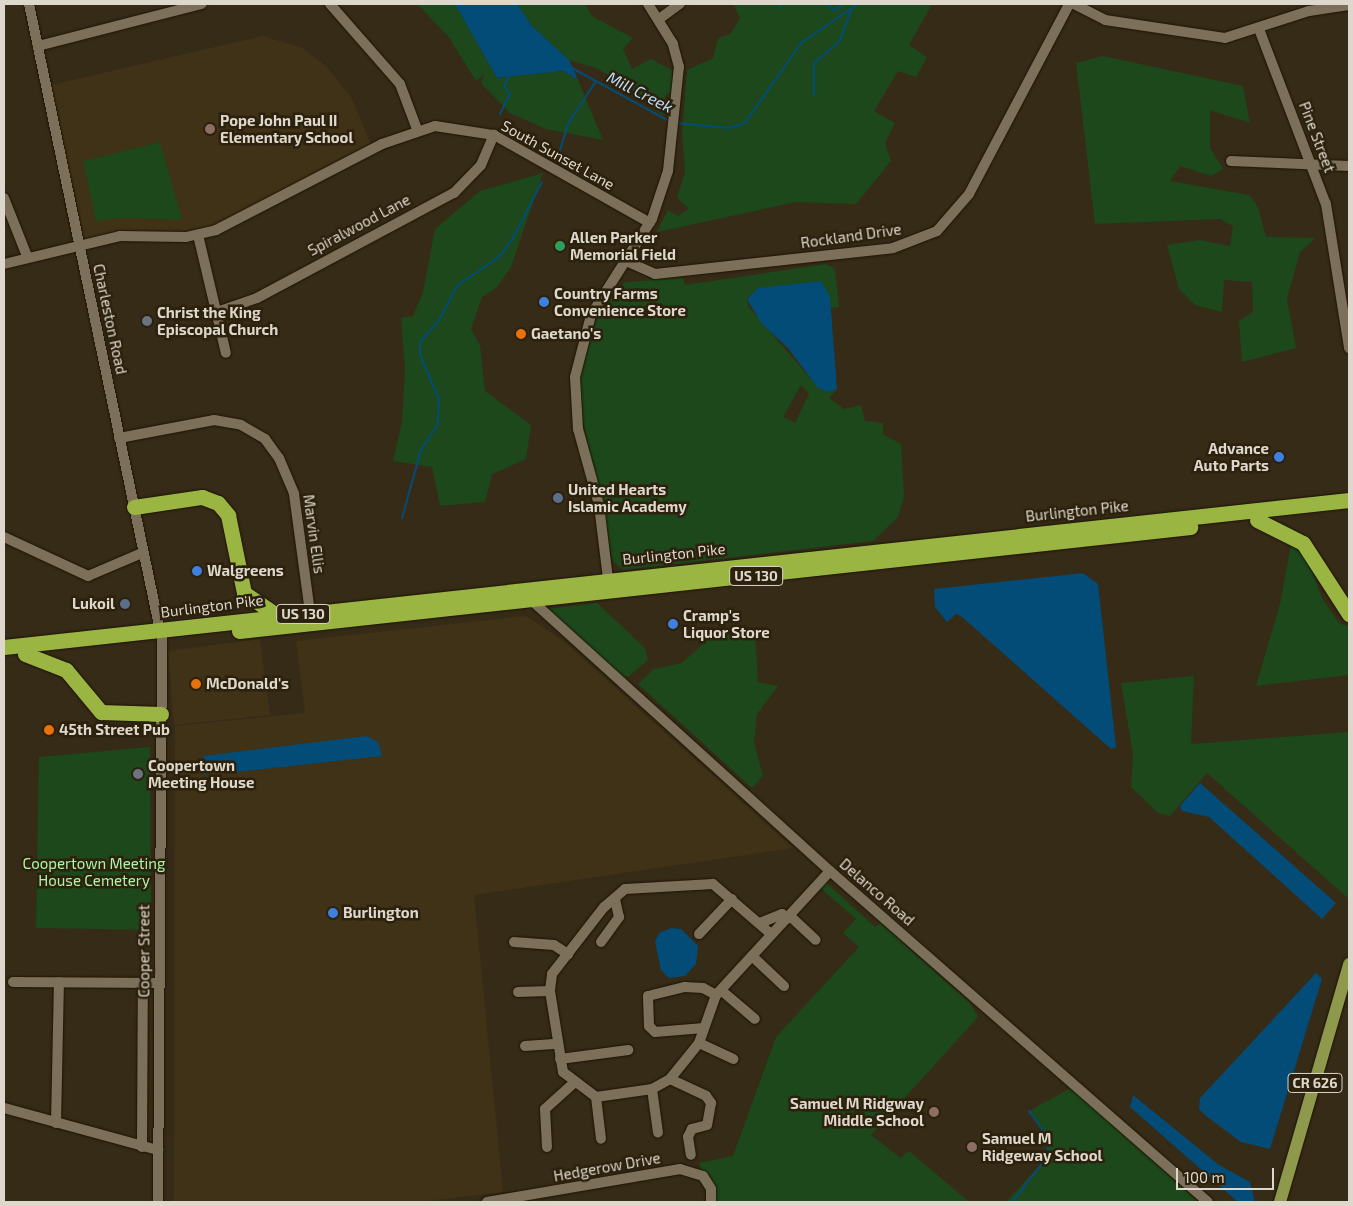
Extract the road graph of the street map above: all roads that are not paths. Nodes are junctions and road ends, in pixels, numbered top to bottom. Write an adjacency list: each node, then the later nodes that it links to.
1 (29, 4): 11 (street, Charleston Road)
2 (202, 4): 11 (street)
3 (330, 4): 12 (street)
4 (648, 4): 9 (street)
5 (680, 4): 9 (street)
6 (1069, 4): 22 (street, Rockland Drive)
7 (1074, 4): 10 (street)
8 (1349, 5): 10 (street)
9 (658, 19): 18 (street)
10 (1260, 29): 15 (street, Pine Street)
11 (38, 46): 20 (street, Charleston Road)
12 (417, 129): 13 (street, South Sunset Lane); 19 (street)
13 (494, 135): 18 (street, South Sunset Lane); 24 (street, Spiralwood Lane)
14 (1231, 161): 15 (street)
15 (1312, 165): 16 (street); 25 (street, Pine Street)
16 (1349, 166)
17 (4, 198): 21 (street)
18 (650, 223): 22 (street)
19 (198, 235): 20 (street); 24 (street)
20 (80, 245): 21 (street); 27 (street, Charleston Road)
21 (27, 256): 23 (street)
22 (626, 261): 34 (street)
23 (4, 264)
24 (214, 313): 26 (street)
25 (1349, 348)
26 (226, 353)
27 (119, 438): 29 (street, Charleston Road); 36 (street, Marvin Ellis)
28 (1349, 500): 34 (highway, Burlington Pike / US 130)
29 (134, 507): 33 (street, Charleston Road); 38 (highway)
30 (1349, 510): 31 (highway, Burlington Pike / US 130)
31 (1257, 520): 34 (highway, Burlington Pike / US 130); 37 (highway)
32 (4, 537): 33 (street)
33 (142, 553): 39 (street, Charleston Road)
34 (609, 585): 35 (highway, Burlington Pike / US 130); 36 (highway, Burlington Pike / US 130)
35 (530, 599): 39 (highway, Burlington Pike / US 130); 44 (street, Delanco Road)
36 (310, 613): 38 (highway, Burlington Pike / US 130)
37 (1349, 614)
38 (278, 616): 39 (highway, Burlington Pike / US 130)
39 (161, 635): 40 (highway, Burlington Pike / US 130); 41 (highway, Burlington Pike / US 130); 43 (street, Cooper Street)
40 (4, 647)
41 (25, 654): 42 (highway, Burlington Pike / US 130); 43 (highway)
42 (4, 657)
43 (161, 714): 59 (street, Cooper Street)
44 (830, 871): 47 (street); 88 (street, Delanco Road)
45 (615, 899): 46 (street); 53 (street); 54 (street)
46 (732, 899): 48 (street); 49 (street)
47 (789, 917): 48 (street); 50 (street); 51 (street)
48 (760, 923): 50 (street)
49 (699, 934)
50 (771, 934): 55 (street)
51 (816, 940)
52 (514, 942): 54 (street)
53 (601, 942)
54 (568, 954): 62 (street)
55 (752, 956): 61 (street); 64 (street)
56 (1349, 964): 89 (main road, CR 626)
57 (13, 982): 58 (street)
58 (59, 982): 60 (street); 78 (street)
59 (158, 983): 60 (street); 83 (street, Cooper Street)
60 (143, 984): 81 (street)
61 (784, 986)
62 (550, 991): 63 (street); 68 (street)
63 (518, 992)
64 (719, 993): 65 (street); 66 (street); 66 (street)
65 (755, 1019)
66 (704, 1028): 67 (street)
67 (699, 1043): 72 (street); 73 (street)
68 (557, 1044): 69 (street); 71 (street)
69 (525, 1046)
70 (628, 1050): 71 (street)
71 (560, 1059): 74 (street)
72 (734, 1059)
73 (670, 1080): 75 (street); 84 (street)
74 (573, 1084): 76 (street); 82 (street)
75 (652, 1089): 76 (street); 79 (street)
76 (596, 1097): 80 (street)
77 (4, 1108): 78 (street)
78 (56, 1123): 81 (street)
79 (658, 1133)
80 (601, 1140)
81 (142, 1147): 83 (street)
82 (547, 1147)
83 (158, 1150): 85 (street, Cooper Street)
84 (691, 1156)
85 (158, 1202)
86 (487, 1202): 87 (street, Hedgerow Drive)
87 (711, 1202)
88 (1208, 1202)
89 (1280, 1202)

